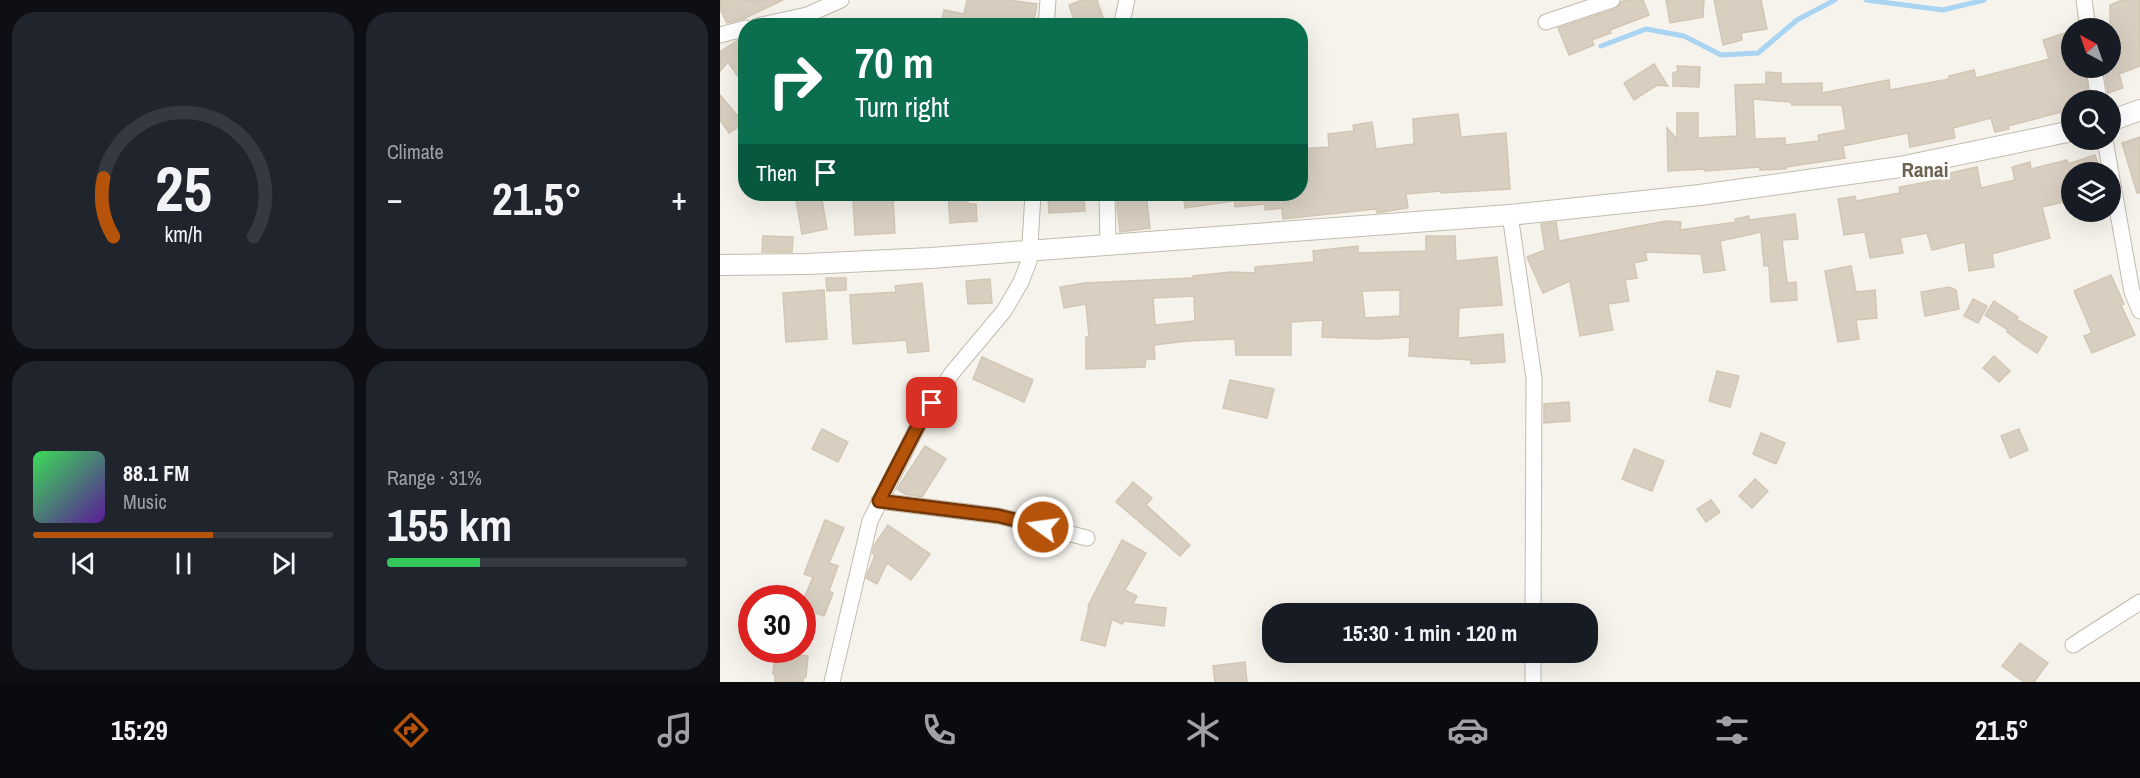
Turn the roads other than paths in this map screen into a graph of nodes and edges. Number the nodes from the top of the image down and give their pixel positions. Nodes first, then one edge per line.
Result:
1 (841, 0) edge
2 (1048, 0) edge
3 (1126, 0) edge
4 (1612, 0) edge
5 (793, 18) edge
6 (1047, 18) edge
7 (1123, 18) edge
8 (1546, 22) dead end
9 (738, 30) edge
10 (720, 35) edge
11 (2140, 110) edge
12 (2121, 117) edge
13 (2061, 132) edge
14 (2107, 150) edge
15 (1033, 201) edge
16 (1107, 201) edge
17 (1510, 215) junction
18 (1108, 243) junction
19 (1029, 251) junction
20 (720, 265) edge
21 (2140, 310) edge
22 (879, 501) junction
23 (1087, 538) dead end
24 (2140, 602) edge
25 (1533, 603) edge
26 (2073, 645) dead end
27 (1533, 663) edge
28 (837, 680) edge
29 (1533, 682) edge

1 - 5 street
2 - 6 street
3 - 7 street
4 - 8 street
9 - 10 street
11 - 12 street
13 - 17 street
14 - 21 street
15 - 19 street
16 - 18 street
17 - 18 street
17 - 25 street
18 - 19 street
19 - 20 street
19 - 22 street
22 - 23 street
22 - 28 street
24 - 26 street
27 - 29 street

